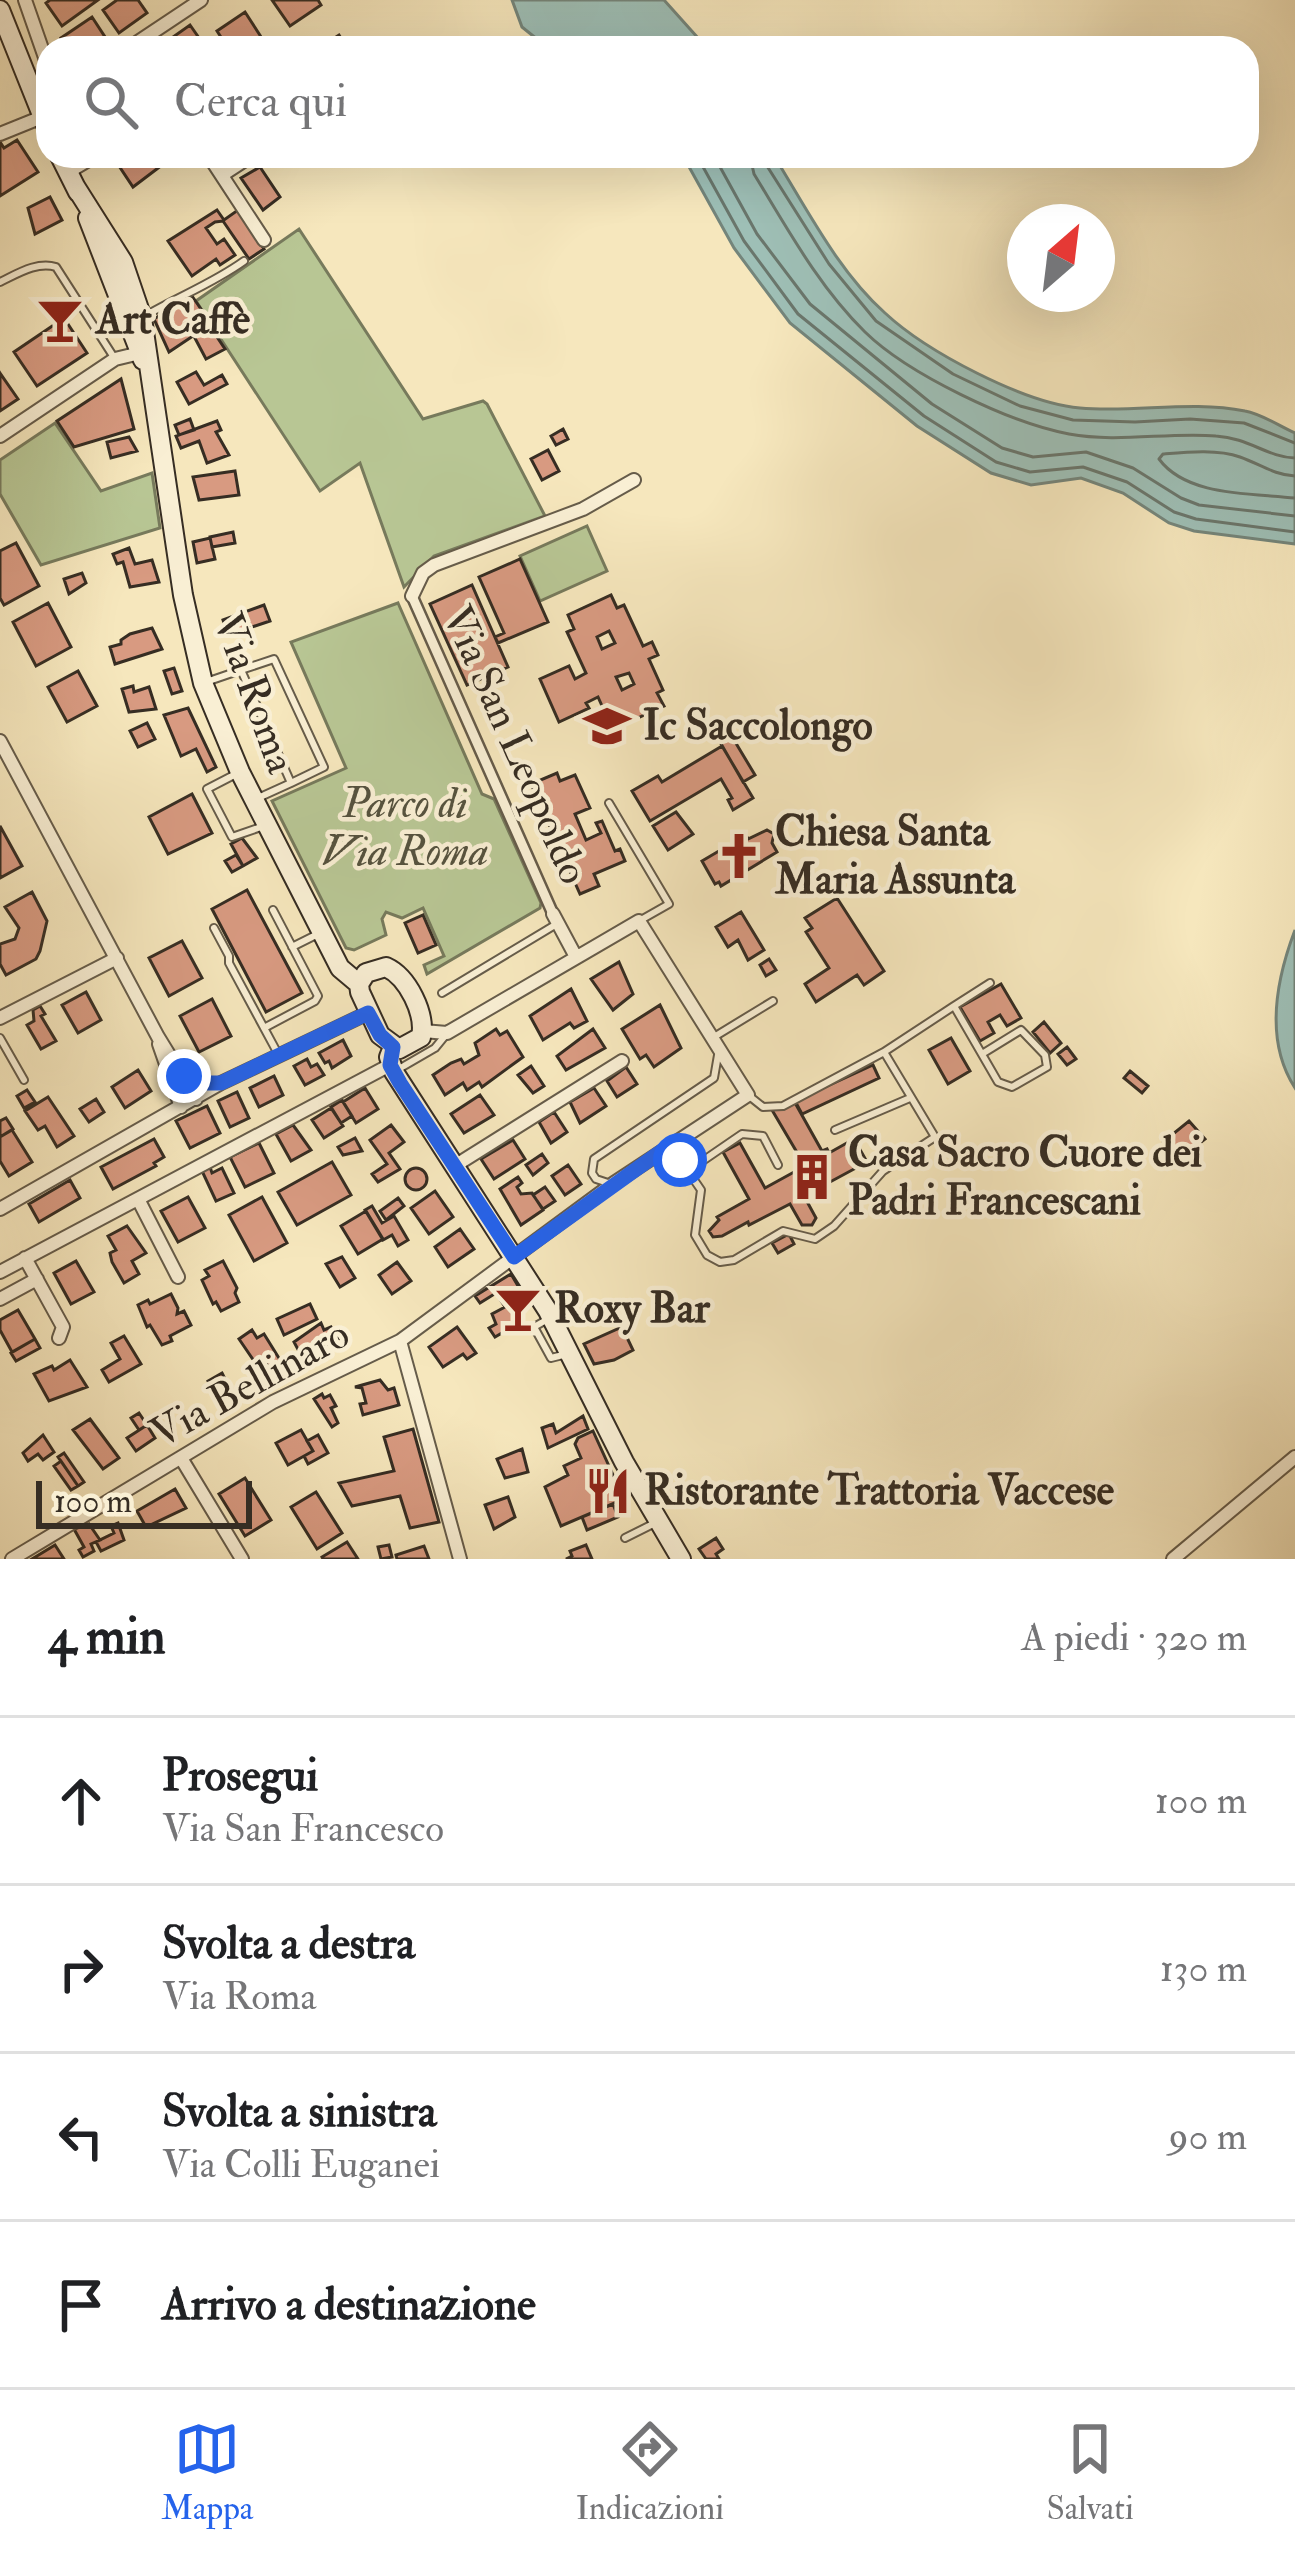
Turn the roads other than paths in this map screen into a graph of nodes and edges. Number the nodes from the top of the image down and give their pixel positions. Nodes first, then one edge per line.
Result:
1 (26, 0) edge
2 (201, 0) edge
3 (0, 10) edge
4 (38, 36) edge
5 (147, 36) edge
6 (36, 60) edge
7 (22, 61) junction
8 (36, 99) edge
9 (36, 125) edge
10 (0, 134) edge
11 (217, 168) edge
12 (233, 168) edge
13 (68, 171) edge
14 (222, 175) junction
15 (264, 240) dead end
16 (244, 262) dead end
17 (0, 282) edge
18 (142, 318) junction
19 (140, 353) junction
20 (115, 359) junction
21 (156, 399) junction
22 (0, 436) edge
23 (634, 480) dead end
24 (412, 596) joint
25 (241, 670) junction
26 (203, 682) junction
27 (0, 741) edge
28 (240, 772) junction
29 (291, 783) junction
30 (254, 800) junction
31 (609, 803) dead end
32 (267, 826) junction
33 (273, 910) dead end
34 (556, 918) junction
35 (639, 921) junction
36 (214, 928) dead end
37 (321, 932) junction
38 (292, 947) junction
39 (576, 957) junction
40 (117, 958) junction
41 (990, 983) dead end
42 (359, 984) junction
43 (442, 993) dead end
44 (772, 1001) dead end
45 (954, 1006) junction
46 (364, 1015) junction
47 (0, 1018) edge
48 (264, 1028) junction
49 (423, 1031) junction
50 (447, 1033) junction
51 (158, 1037) junction
52 (0, 1038) edge
53 (716, 1041) junction
54 (884, 1052) junction
55 (982, 1054) junction
56 (279, 1055) junction
57 (622, 1061) dead end
58 (392, 1062) junction
59 (184, 1076) junction
60 (714, 1078) junction
61 (24, 1080) dead end
62 (221, 1083) junction
63 (744, 1088) junction
64 (910, 1098) junction
65 (196, 1099) junction
66 (181, 1107) junction
67 (835, 1130) dead end
68 (670, 1145) junction
69 (778, 1165) dead end
70 (453, 1167) junction
71 (688, 1172) junction
72 (614, 1183) junction
73 (138, 1198) junction
74 (0, 1209) edge
75 (514, 1257) junction
76 (25, 1258) junction
77 (0, 1272) edge
78 (178, 1277) dead end
79 (37, 1279) junction
80 (0, 1299) edge
81 (59, 1337) dead end
82 (400, 1341) junction
83 (1295, 1457) edge
84 (181, 1458) junction
85 (658, 1521) junction
86 (625, 1538) dead end
87 (12, 1559) edge
88 (242, 1559) edge
89 (460, 1559) edge
90 (681, 1559) edge
91 (1173, 1559) edge

1 - 4 street
2 - 5 street
3 - 7 main road
6 - 7 street
7 - 8 main road
9 - 10 street
11 - 14 street
12 - 14 street
13 - 18 main road, Via Roma
13 - 19 main road, Via Roma
14 - 15 street
16 - 18 lane
17 - 20 lane
18 - 21 main road, Via Roma
19 - 20 street
19 - 21 main road, Via Roma
20 - 22 street
21 - 26 main road, Via Roma
23 - 24 street, Via San Leopoldo
24 - 34 street, Via San Leopoldo
25 - 26 lane
25 - 29 lane
25 - 29 lane
26 - 28 main road, Via Roma
27 - 40 street
28 - 30 main road, Via Roma
28 - 32 lane
29 - 30 lane
30 - 32 main road, Via Roma
31 - 35 lane
32 - 37 main road, Via Roma
33 - 38 lane
34 - 39 street, Via San Leopoldo
34 - 43 lane
35 - 39 street
35 - 53 street
36 - 48 lane
37 - 38 lane
37 - 42 main road, Via Roma
38 - 48 lane
39 - 50 street
40 - 47 street
40 - 51 street
41 - 45 lane
42 - 46 main road, Via Roma
42 - 49 main road
44 - 53 lane
45 - 54 lane
45 - 55 lane
46 - 56 street
46 - 58 main road, Via Roma
48 - 56 lane
49 - 50 street
49 - 58 main road
50 - 58 lane
51 - 59 street
51 - 66 street
52 - 61 lane
53 - 60 lane
53 - 63 street
54 - 63 lane
54 - 64 lane
55 - 55 lane
56 - 62 street
57 - 70 street
58 - 70 main road
58 - 73 street
59 - 62 street
59 - 65 street
60 - 63 lane
60 - 72 lane
62 - 65 street
63 - 68 street, Via Bellinaro
64 - 67 lane
64 - 71 lane
65 - 66 street
66 - 74 street
68 - 71 lane
68 - 72 street, Via Bellinaro
69 - 71 lane
70 - 75 main road
72 - 75 street, Via Bellinaro
73 - 76 street
73 - 78 street
75 - 82 street, Via Bellinaro
75 - 85 main road
76 - 77 street
76 - 79 street
79 - 80 street
79 - 81 street
82 - 84 street, Via Bellinaro
82 - 89 street
83 - 91 street
84 - 87 street, Via Bellinaro
84 - 88 street
85 - 86 lane
85 - 90 main road

